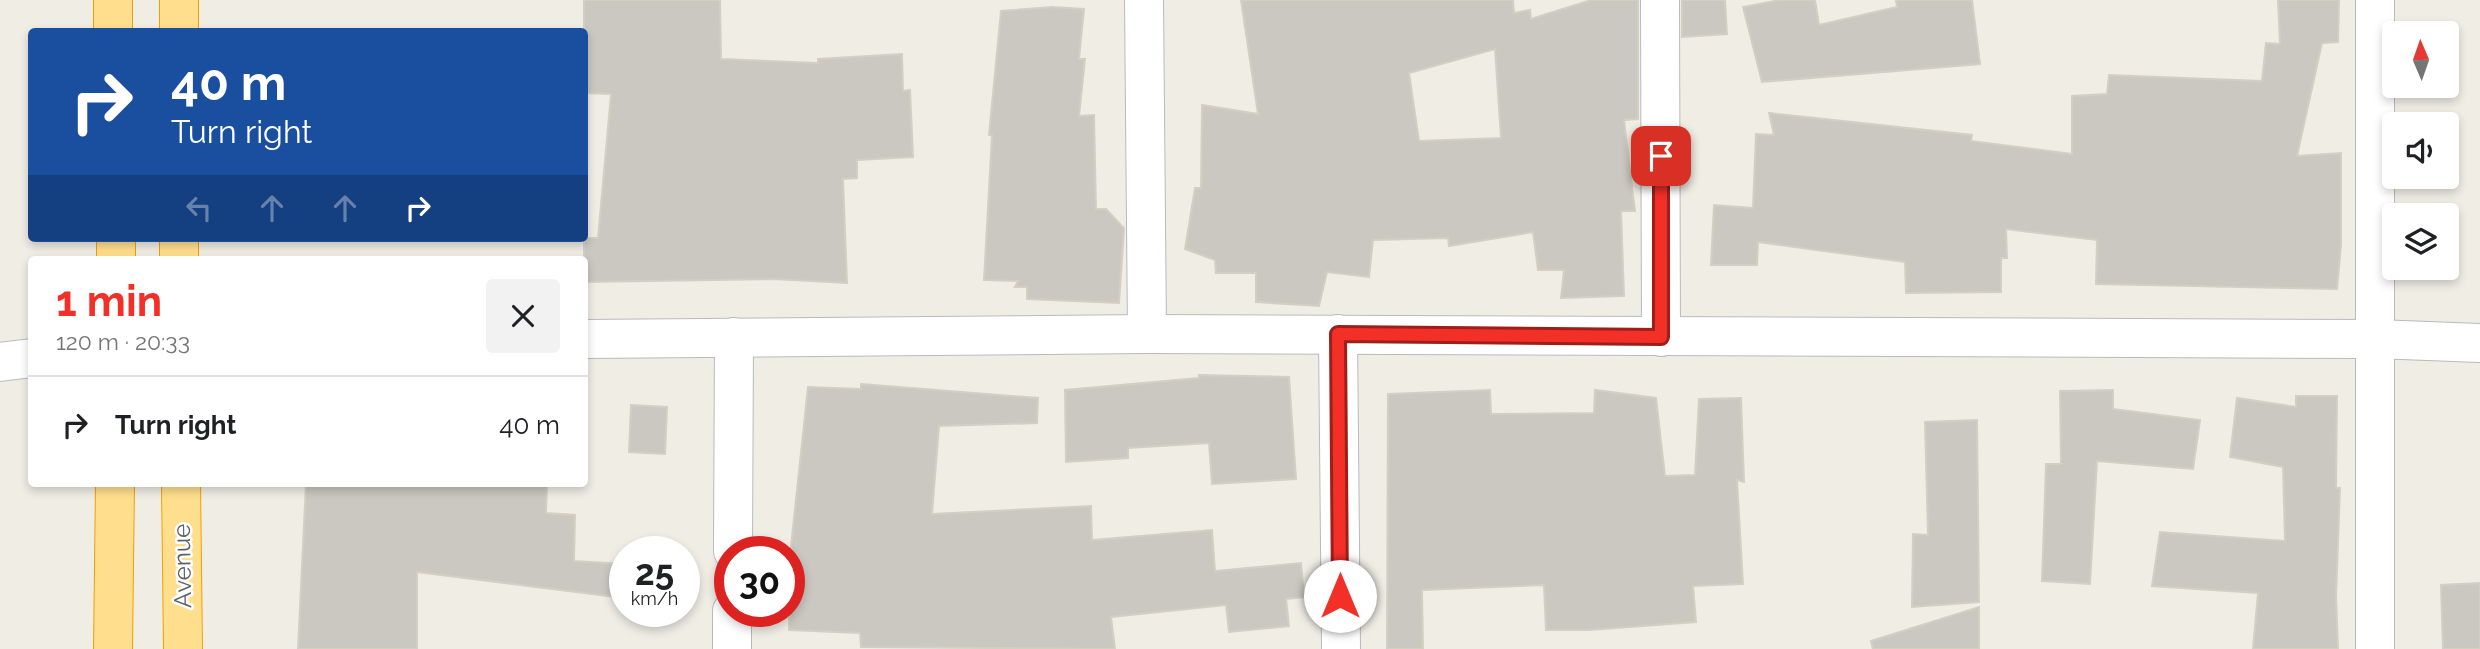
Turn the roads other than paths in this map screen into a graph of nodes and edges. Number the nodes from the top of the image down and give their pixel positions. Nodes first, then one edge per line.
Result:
1 (113, 0) edge
2 (179, 0) edge
3 (1144, 0) edge
4 (1660, 0) edge
5 (2375, 0) edge
6 (113, 28) edge
7 (179, 28) edge
8 (1147, 334) junction
9 (1338, 334) junction
10 (734, 337) junction
11 (1661, 337) junction
12 (588, 339) edge
13 (2375, 339) junction
14 (2480, 343) edge
15 (28, 358) edge
16 (0, 362) edge
17 (115, 487) edge
18 (181, 487) edge
19 (733, 536) edge
20 (732, 627) edge
21 (113, 649) edge
22 (183, 649) edge
23 (732, 649) edge
24 (1340, 649) edge
25 (2375, 649) edge

1 - 6 highway
2 - 7 highway
3 - 8 street
4 - 11 street
5 - 13 street
8 - 9 street
8 - 10 street
9 - 11 street
9 - 24 street
10 - 12 street
10 - 19 street
11 - 13 street
13 - 14 street
13 - 25 street
15 - 16 street
17 - 21 highway
18 - 22 highway, Avenue
20 - 23 street

